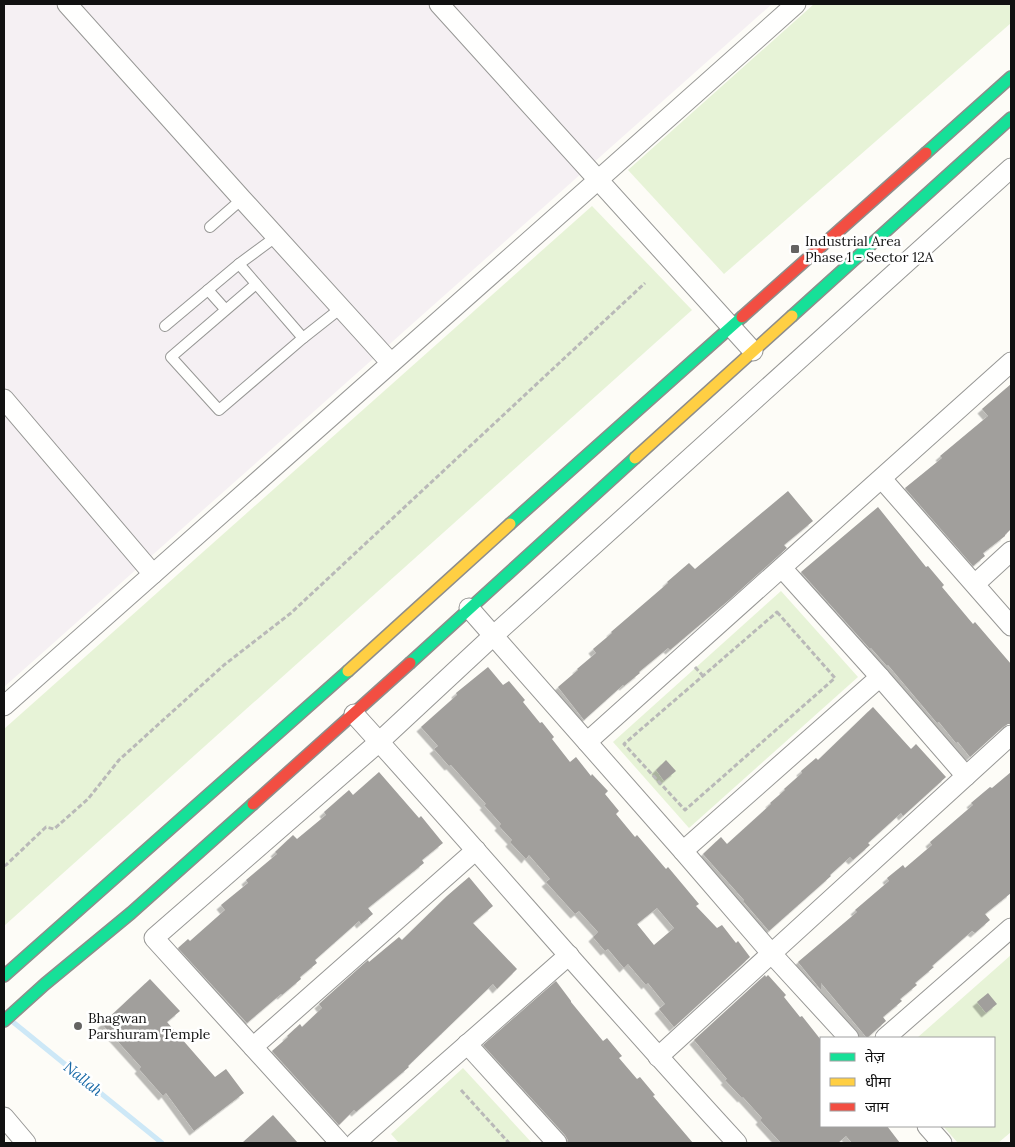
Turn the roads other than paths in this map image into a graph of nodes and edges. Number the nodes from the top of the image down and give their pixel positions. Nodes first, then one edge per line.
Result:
1 (67, 4) edge
2 (439, 4) edge
3 (796, 4) edge
4 (1011, 77) edge
5 (1011, 118) edge
6 (1011, 168) edge
7 (598, 180) junction
8 (242, 199) junction
9 (210, 227) dead end
10 (277, 236) junction
11 (239, 264) junction
12 (256, 284) junction
13 (208, 290) junction
14 (341, 308) junction
15 (226, 309) junction
16 (165, 326) dead end
17 (731, 327) junction
18 (303, 338) junction
19 (753, 351) junction
20 (1011, 362) edge
21 (391, 364) junction
22 (4, 399) edge
23 (882, 479) junction
24 (1011, 551) edge
25 (782, 568) junction
26 (153, 574) junction
27 (975, 584) junction
28 (469, 608) junction
29 (1011, 626) edge
30 (493, 636) junction
31 (880, 676) junction
32 (4, 706) edge
33 (351, 710) junction
34 (1011, 735) edge
35 (379, 742) junction
36 (587, 742) junction
37 (966, 776) junction
38 (476, 850) junction
39 (683, 850) junction
40 (1011, 928) edge
41 (771, 953) junction
42 (569, 955) junction
43 (4, 976) edge
44 (4, 1021) edge
45 (848, 1037) edge
46 (886, 1037) edge
47 (467, 1044) junction
48 (253, 1047) junction
49 (658, 1057) junction
50 (4, 1117) edge
51 (928, 1127) edge
52 (26, 1143) edge
53 (340, 1143) edge
54 (355, 1143) edge
55 (557, 1143) edge
56 (737, 1143) edge
57 (942, 1143) edge

1 - 8 street
2 - 7 street
3 - 7 street
4 - 17 street
5 - 19 street
6 - 30 street
7 - 17 street
7 - 21 street
8 - 9 lane
8 - 10 street
10 - 11 lane
10 - 14 street
11 - 12 lane
11 - 13 lane
12 - 15 lane
12 - 18 lane
13 - 15 lane
13 - 16 lane
14 - 18 lane
14 - 21 street
15 - 18 lane
17 - 19 street
17 - 43 street
19 - 28 street
20 - 23 street
21 - 26 street
22 - 26 street
23 - 25 street
23 - 27 street
24 - 27 street
25 - 31 street
25 - 36 street
26 - 32 street
27 - 29 street
28 - 30 street
28 - 33 street
30 - 35 street
30 - 36 street
31 - 37 street
31 - 39 street
33 - 35 street
33 - 44 street
34 - 37 street
35 - 38 street
35 - 48 street
36 - 39 street
37 - 41 street
38 - 42 street
38 - 48 street
39 - 41 street
40 - 46 street
41 - 45 street
41 - 49 street
42 - 47 street
42 - 49 street
47 - 54 street
47 - 55 street
48 - 53 street
49 - 56 street
50 - 52 street
51 - 57 street

